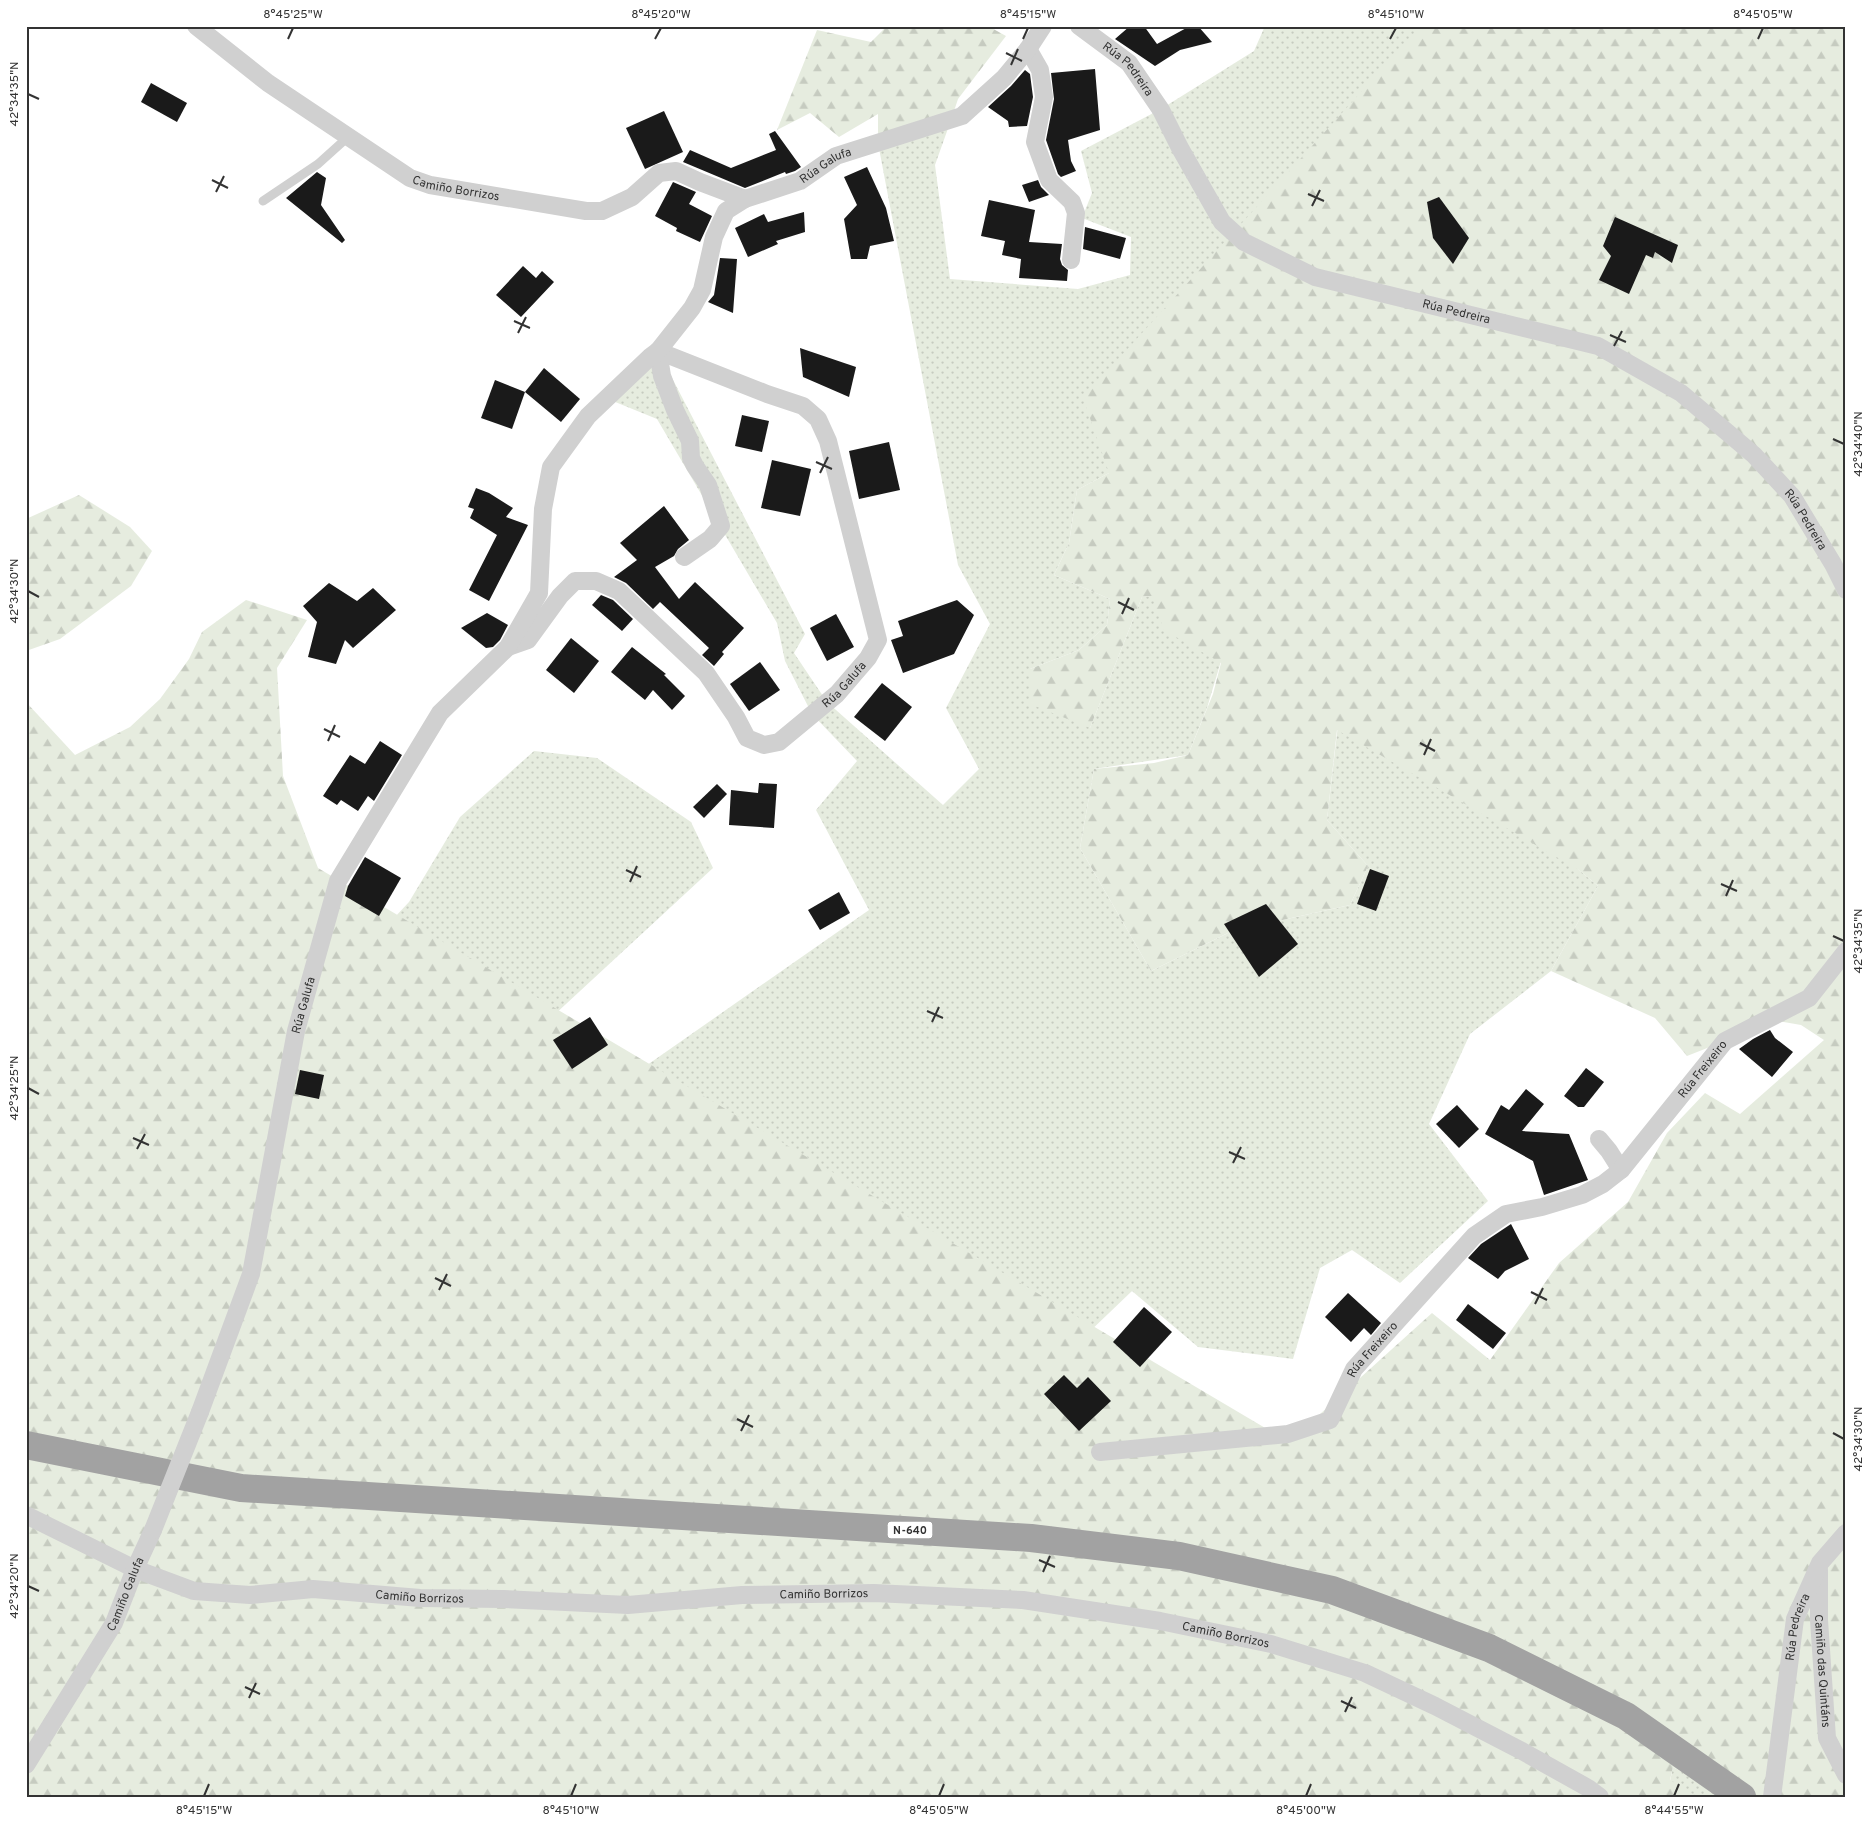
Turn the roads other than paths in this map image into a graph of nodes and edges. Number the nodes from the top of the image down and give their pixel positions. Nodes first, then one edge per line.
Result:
1 (196, 26) edge
2 (1043, 26) edge
3 (1079, 26) edge
4 (1028, 49) junction
5 (348, 136) junction
6 (745, 199) junction
7 (262, 201) dead end
8 (1072, 260) dead end
9 (658, 351) junction
10 (684, 557) dead end
11 (1846, 590) edge
12 (508, 647) junction
13 (1846, 950) edge
14 (1599, 1139) dead end
15 (1621, 1170) junction
16 (200, 1412) joint
17 (26, 1446) edge
18 (1100, 1452) dead end
19 (26, 1516) edge
20 (1846, 1533) edge
21 (1820, 1563) junction
22 (135, 1569) junction
23 (26, 1765) edge
24 (1846, 1775) edge
25 (1600, 1797) edge
26 (1742, 1797) edge
27 (1772, 1797) edge

1 - 5 street, Camiño Borrizos
2 - 4 street, Rúa Galufa
3 - 11 street, Rúa Pedreira
4 - 6 street, Rúa Galufa
4 - 8 street
5 - 6 street, Camiño Borrizos
5 - 7 lane
6 - 9 street, Rúa Galufa
9 - 10 street
9 - 12 street, Rúa Galufa
9 - 12 street, Rúa Galufa
12 - 16 street, Rúa Galufa
13 - 15 street, Rúa Freixeiro
14 - 15 street
15 - 18 street, Rúa Freixeiro
16 - 22 street, Camiño Galufa, bridge
17 - 26 highway, N-640
19 - 22 street, Camiño Borrizos
20 - 21 street, Rúa Pedreira
21 - 24 street, Camiño das Quintáns
21 - 27 street, Rúa Pedreira
22 - 23 street, Camiño Galufa
22 - 25 street, Camiño Borrizos

